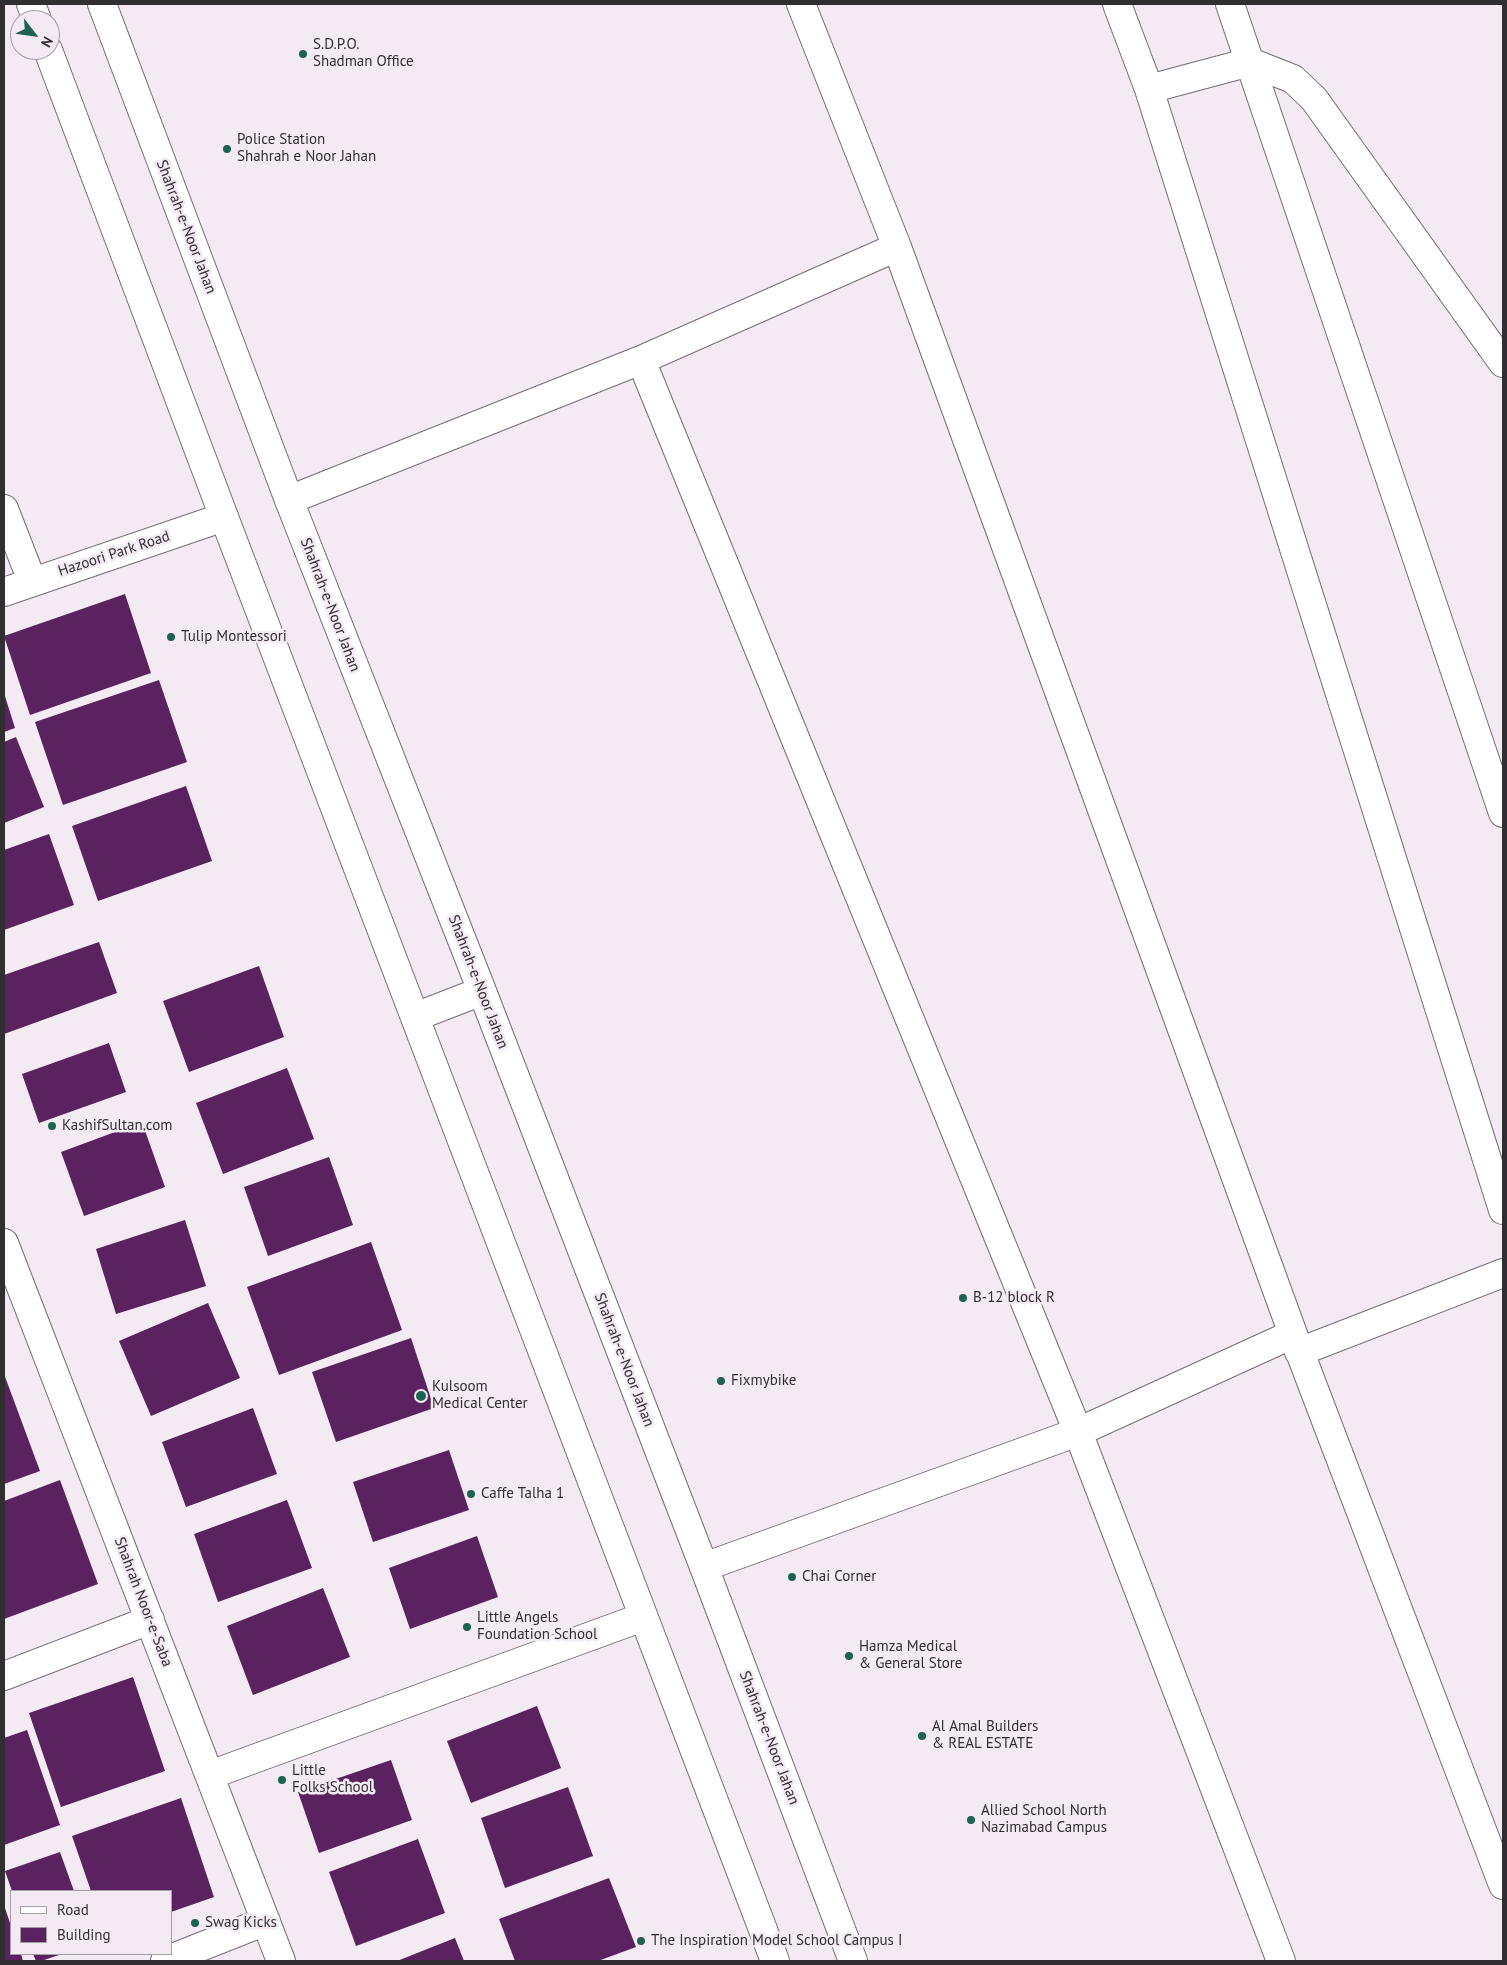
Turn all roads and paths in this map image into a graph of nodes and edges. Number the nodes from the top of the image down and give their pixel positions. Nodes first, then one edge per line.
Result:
1 (102, 4) edge
2 (801, 4) edge
3 (1117, 4) edge
4 (1230, 4) edge
5 (52, 60) edge
6 (1250, 62) junction
7 (1149, 89) junction
8 (897, 247) junction
9 (641, 360) junction
10 (1503, 363) edge
11 (289, 500) junction
12 (4, 509) edge
13 (224, 517) junction
14 (32, 581) junction
15 (4, 592) edge
16 (1503, 813) edge
17 (482, 991) junction
18 (415, 1017) junction
19 (1503, 1210) edge
20 (4, 1242) edge
21 (1503, 1274) edge
22 (14, 1298) edge
23 (1296, 1343) junction
24 (1078, 1432) junction
25 (704, 1567) junction
26 (643, 1617) junction
27 (150, 1620) junction
28 (4, 1676) edge
29 (210, 1775) junction
30 (1503, 1885) edge
31 (266, 1921) junction
32 (165, 1961) edge
33 (281, 1961) edge
34 (775, 1961) edge
35 (853, 1961) edge
36 (1280, 1961) edge

1 - 11 street, Shahrah-e-Noor Jahan
2 - 8 street
3 - 7 street
4 - 6 street
5 - 13 street
6 - 7 street
6 - 10 street
6 - 16 street
7 - 19 street
8 - 9 street
8 - 23 street
9 - 11 street
9 - 24 street
11 - 17 street, Shahrah-e-Noor Jahan
12 - 14 street
13 - 14 street, Hazoori Park Road
13 - 18 street
14 - 15 street, Hazoori Park Road
17 - 18 street
17 - 25 street, Shahrah-e-Noor Jahan
18 - 26 street
20 - 22 street, Shahrah Noor-e-Saba
21 - 23 street
22 - 27 street, Shahrah Noor-e-Saba
23 - 24 street
23 - 30 street
24 - 25 street
24 - 36 street
25 - 35 street, Shahrah-e-Noor Jahan
26 - 29 street
26 - 34 street
27 - 28 street
27 - 29 street, Shahrah Noor-e-Saba
29 - 31 street, Shahrah Noor-e-Saba
31 - 32 street
31 - 33 street, Shahrah Noor-e-Saba

